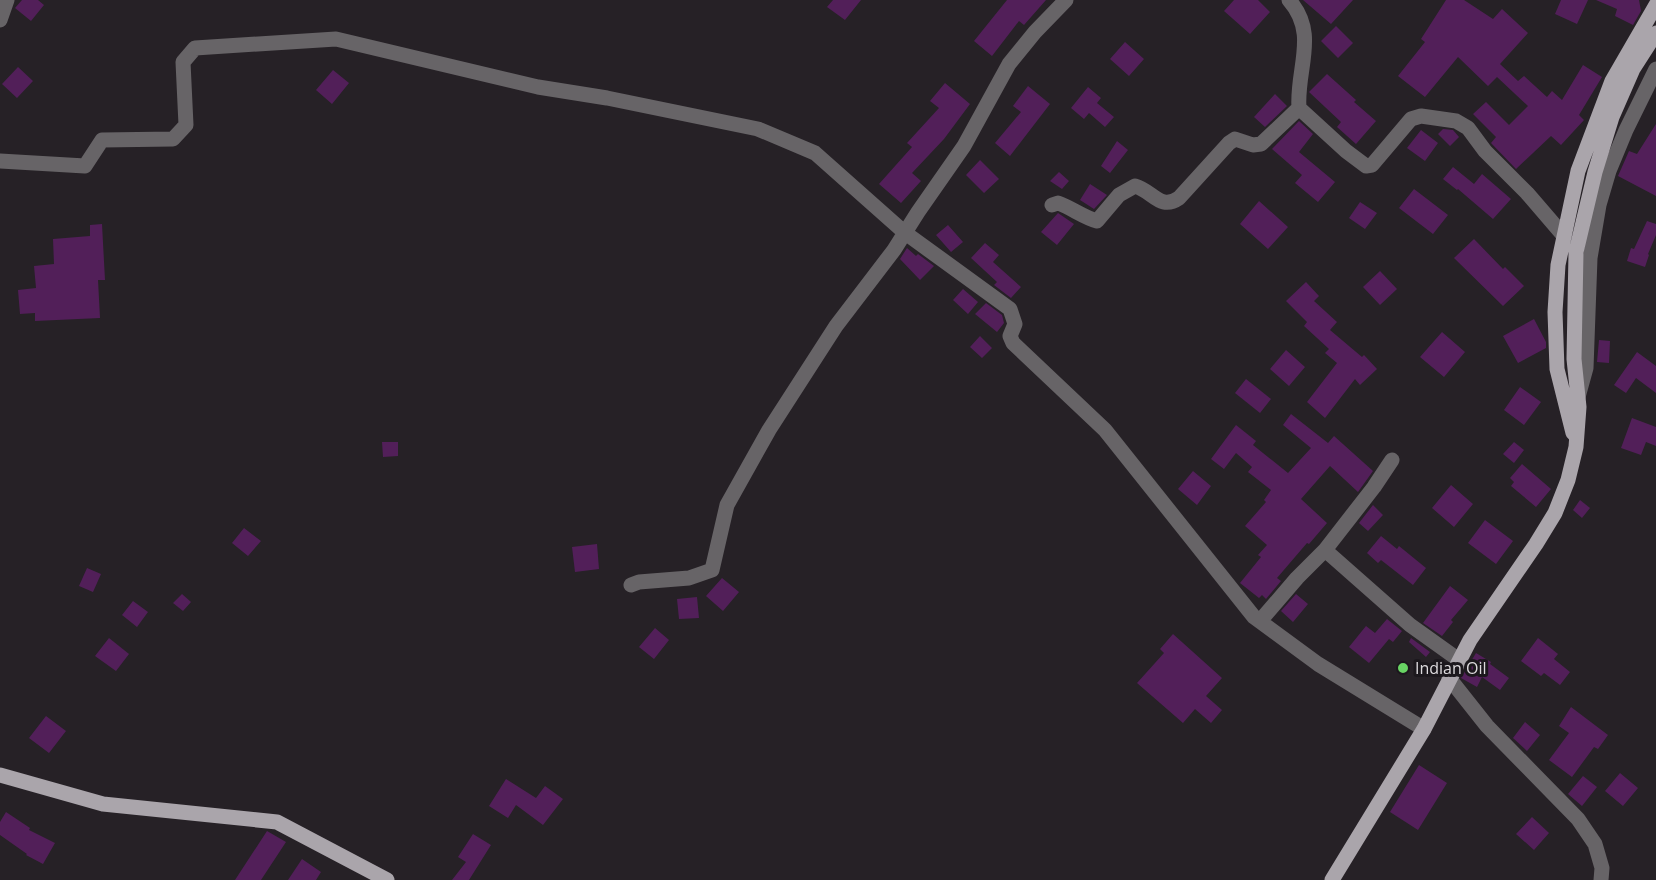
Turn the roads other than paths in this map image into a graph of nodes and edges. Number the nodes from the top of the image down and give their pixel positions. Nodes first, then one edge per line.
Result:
1 (7, 0) edge
2 (1066, 0) edge
3 (1289, 0) edge
4 (1656, 5) edge
5 (0, 20) edge
6 (1656, 33) edge
7 (1640, 35) junction
8 (1656, 44) edge
9 (1656, 69) edge
10 (1299, 108) junction
11 (0, 162) edge
12 (1052, 205) dead end
13 (904, 232) junction
14 (1564, 236) junction
15 (1578, 397) junction
16 (1576, 447) junction
17 (1392, 460) dead end
18 (1325, 550) junction
19 (631, 585) dead end
20 (1260, 621) junction
21 (1459, 660) junction
22 (1449, 678) junction
23 (1424, 729) junction
24 (0, 775) edge
25 (387, 880) edge
26 (1332, 880) edge
27 (1601, 880) edge

1 - 5 street
2 - 13 street
3 - 10 street
4 - 7 main road
6 - 15 main road
7 - 8 street
7 - 14 main road
9 - 15 street
10 - 12 street
10 - 14 street
11 - 13 street
13 - 19 street
13 - 20 street
14 - 16 main road
15 - 16 main road
16 - 21 main road
17 - 18 street
18 - 20 street
18 - 21 street
20 - 23 street
21 - 22 main road
22 - 23 main road
22 - 27 street
23 - 26 main road
24 - 25 main road

